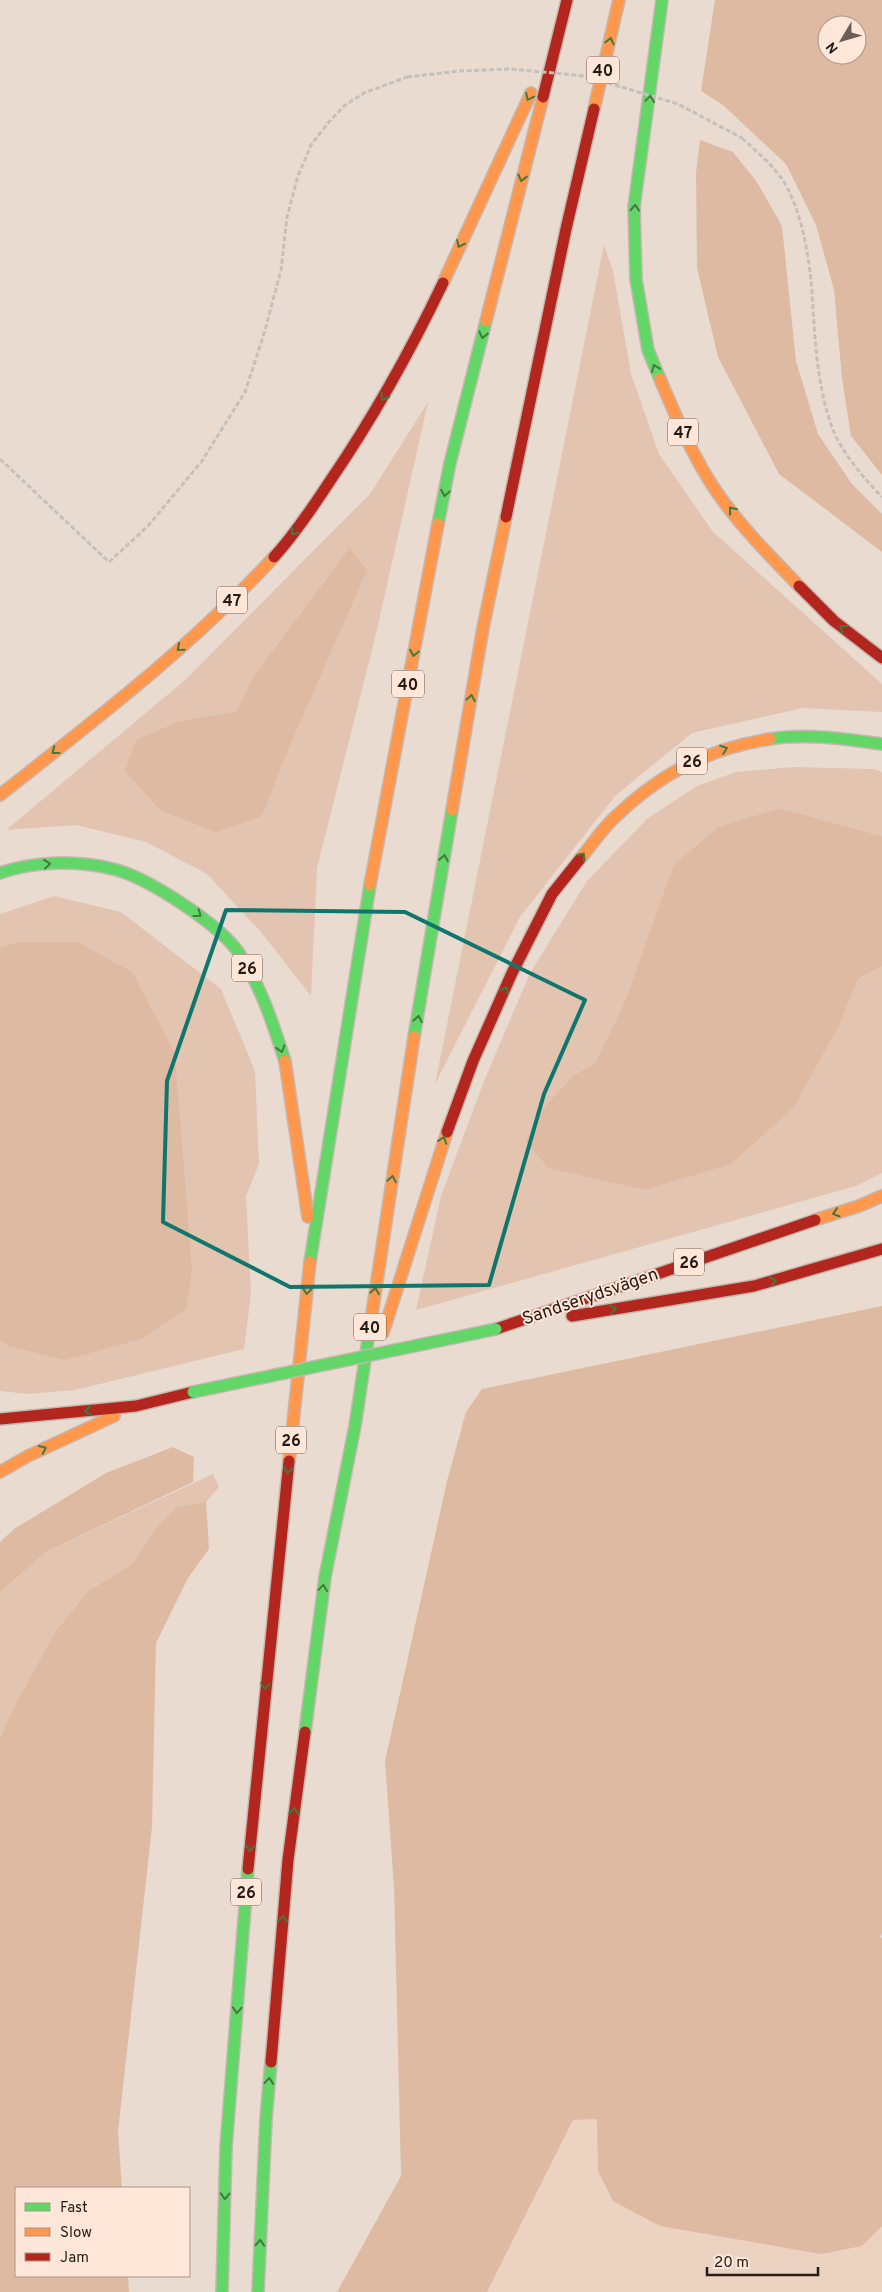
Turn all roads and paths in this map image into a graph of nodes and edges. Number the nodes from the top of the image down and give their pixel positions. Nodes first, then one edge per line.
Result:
1 (567, 0) edge
2 (619, 0) edge
3 (662, 0) edge
4 (558, 37) junction
5 (0, 460) edge
6 (882, 497) edge
7 (882, 658) edge
8 (882, 744) edge
9 (0, 795) edge
10 (0, 873) edge
11 (882, 1196) edge
12 (312, 1243) junction
13 (882, 1248) edge
14 (496, 1329) junction
15 (136, 1406) junction
16 (0, 1419) edge
17 (355, 1426) junction
18 (0, 1472) edge
19 (222, 2292) edge
20 (258, 2292) edge

1 - 4 highway, 40
17 -> 2 highway, 40
7 -> 3 highway, 47
4 -> 9 highway, 47
4 -> 12 highway, 40
5 - 6 path, bridge
17 -> 8 highway, 26
10 -> 12 highway, 26
11 -> 14 highway, Sandserydsvägen / 26
12 -> 19 highway, 26
14 -> 13 highway, Sandserydsvägen / 26
14 - 15 highway, Sandserydsvägen / 26, bridge
15 -> 16 highway, Sandserydsvägen / 26
18 -> 15 highway, Sandserydsvägen / 26
20 -> 17 highway, 26

